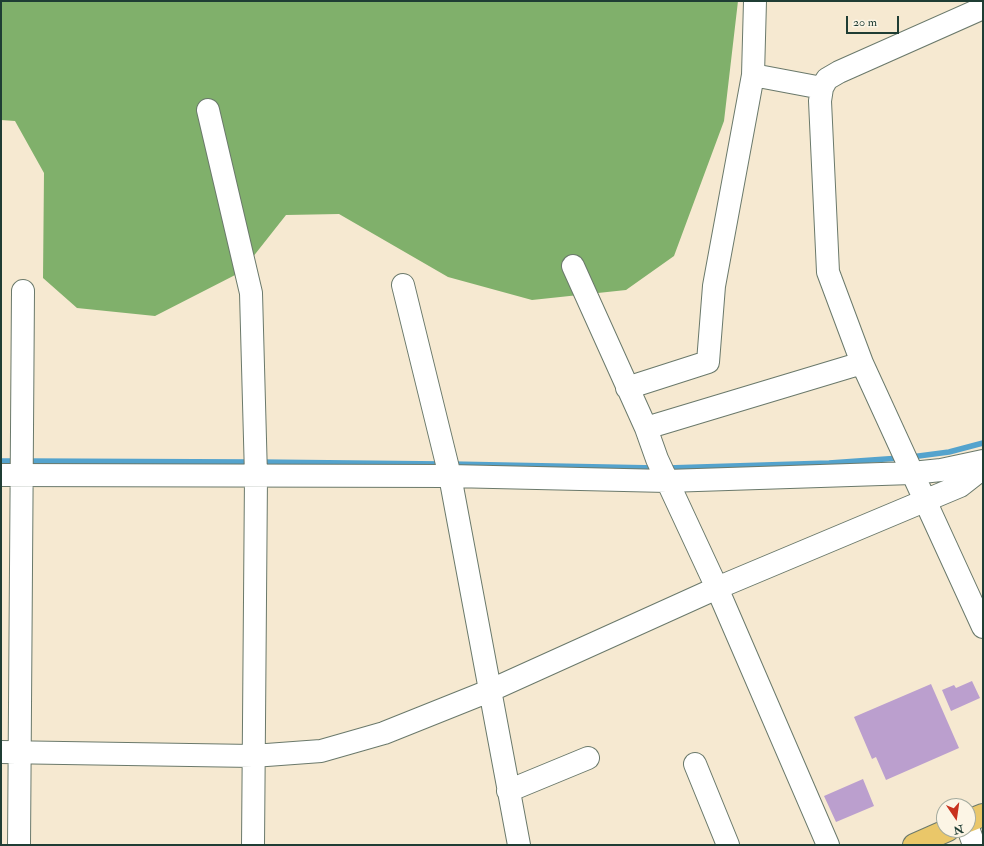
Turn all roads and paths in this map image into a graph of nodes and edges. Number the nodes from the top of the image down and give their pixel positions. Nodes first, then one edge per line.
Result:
1 (755, 1) edge
2 (983, 8) edge
3 (753, 75) junction
4 (822, 88) junction
5 (208, 110) dead end
6 (574, 266) dead end
7 (403, 285) dead end
8 (23, 291) dead end
9 (862, 363) junction
10 (627, 388) junction
11 (646, 428) junction
12 (983, 461) edge
13 (256, 466) junction
14 (983, 468) edge
15 (912, 473) junction
16 (1, 474) edge
17 (23, 474) junction
18 (450, 476) junction
19 (667, 481) junction
20 (926, 500) junction
21 (717, 588) junction
22 (983, 627) edge
23 (489, 691) junction
24 (10, 752) edge
25 (253, 756) junction
26 (588, 758) dead end
27 (695, 764) dead end
28 (508, 791) junction
29 (936, 835) edge
30 (19, 845) edge
31 (253, 845) edge
32 (519, 845) edge
33 (728, 845) edge
34 (828, 845) edge
35 (914, 845) edge

1 - 3 street
2 - 4 street
3 - 4 street
3 - 10 street
4 - 9 street
5 - 13 street
6 - 10 street
7 - 18 street
8 - 17 street
9 - 11 street
9 - 15 street
10 - 11 street
11 - 19 street
12 - 15 street
13 - 17 street
13 - 18 street
13 - 25 street
14 - 20 street
15 - 19 street
15 - 20 street
16 - 17 street
17 - 24 street
18 - 19 street
18 - 23 street
19 - 21 street
20 - 21 street
20 - 22 street
21 - 23 street
21 - 34 street
23 - 25 street
23 - 28 street
24 - 25 street
24 - 30 street
25 - 31 street
26 - 28 street
27 - 33 street
28 - 32 street
29 - 35 highway

